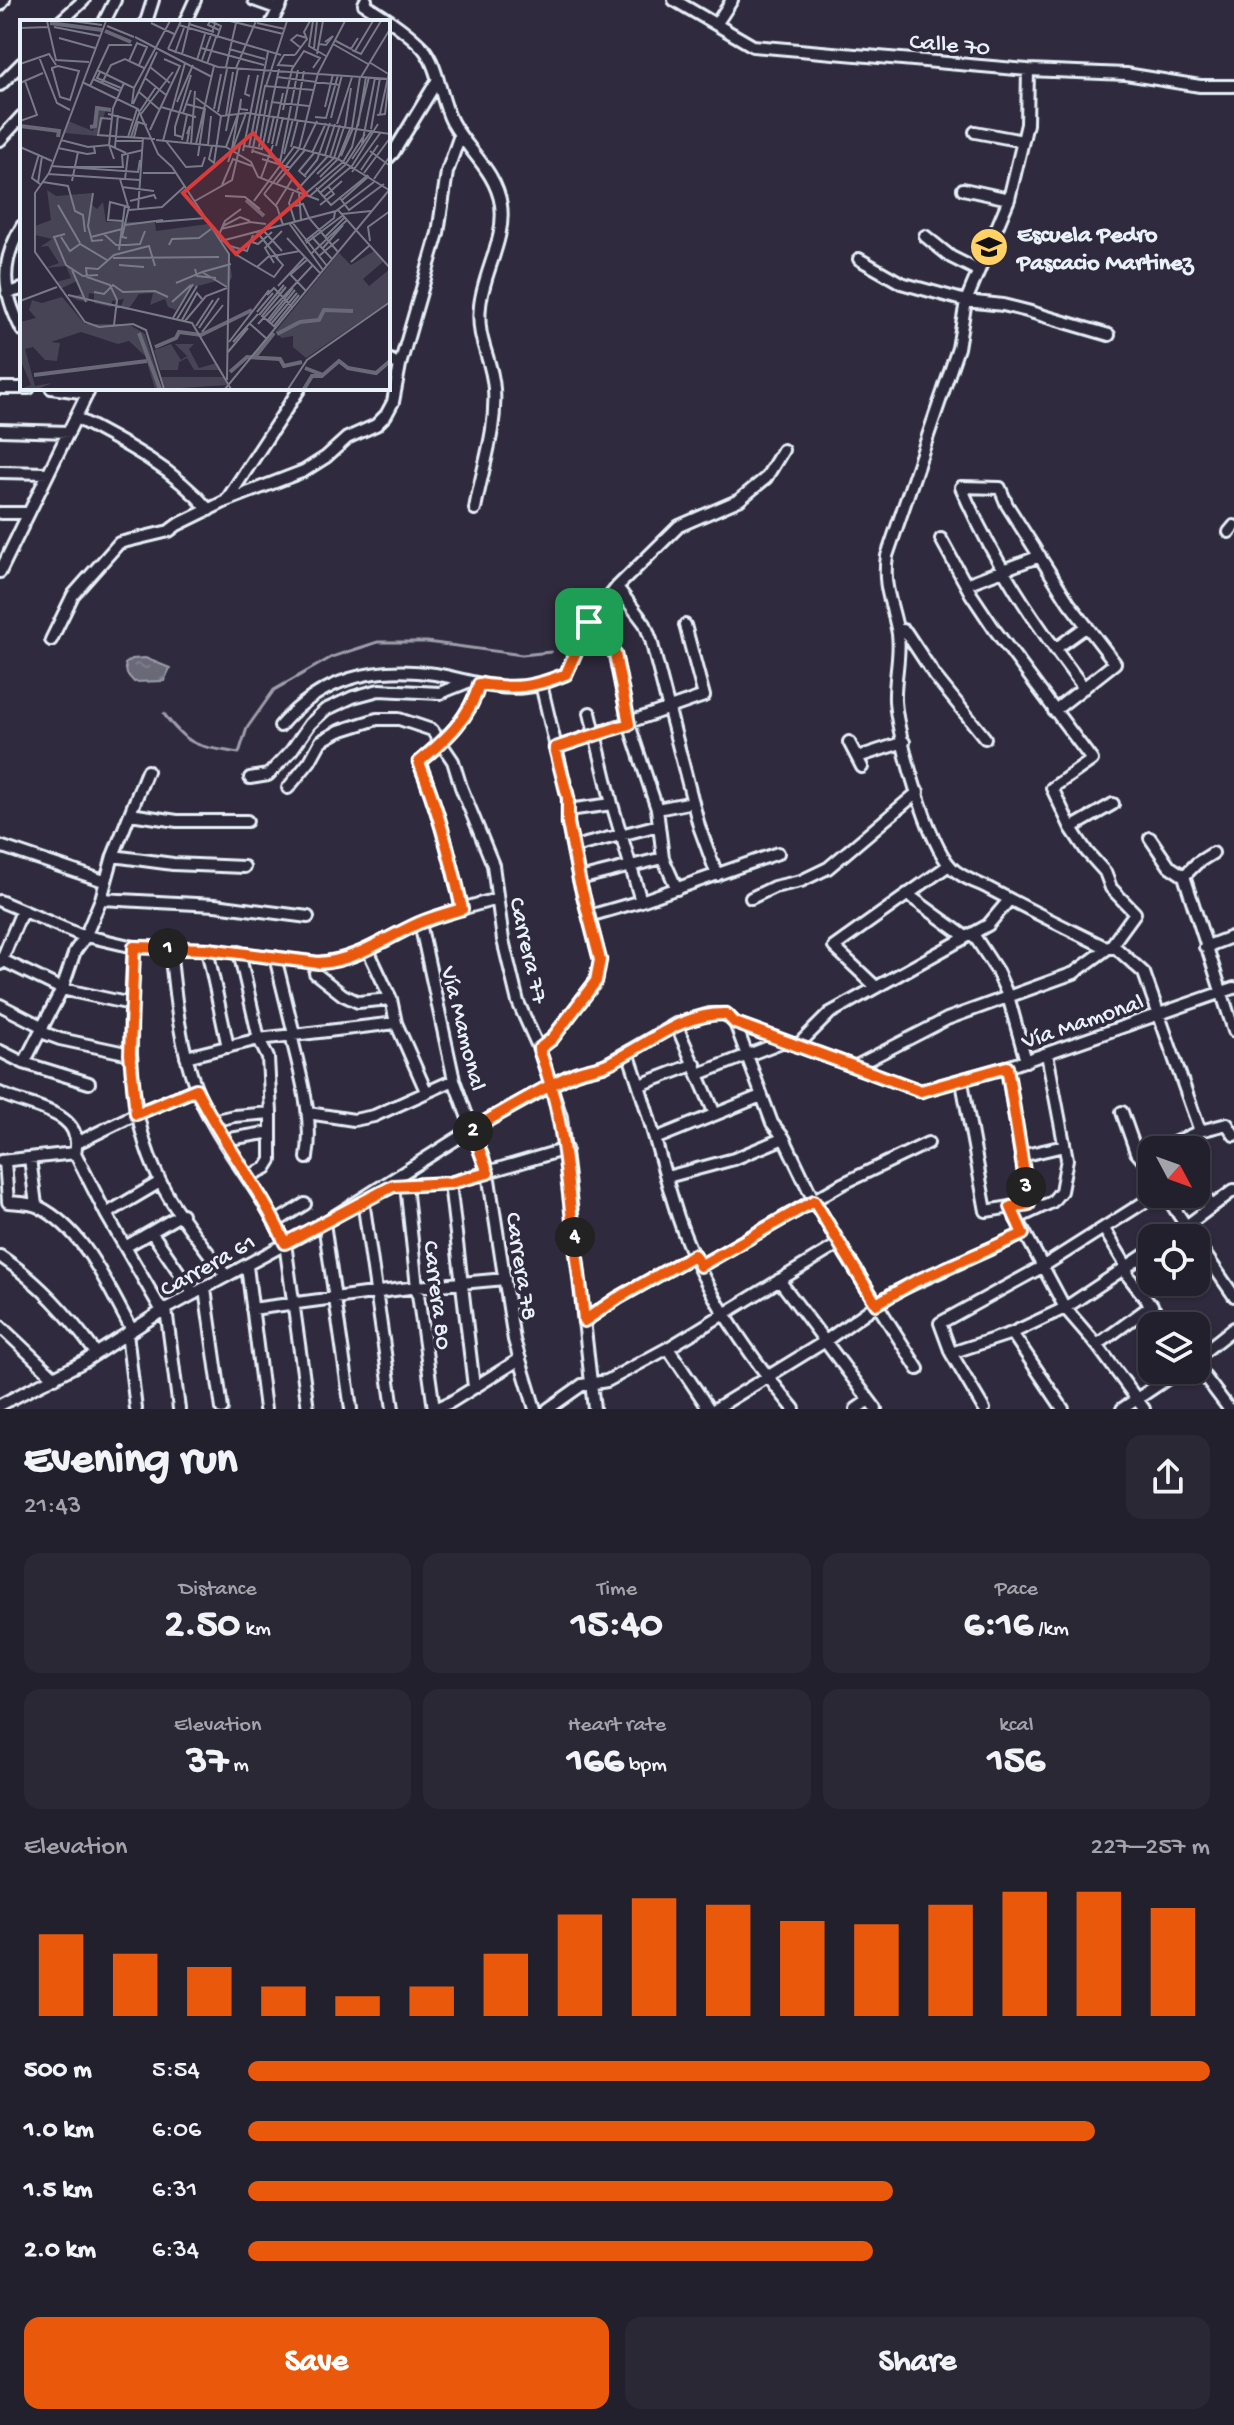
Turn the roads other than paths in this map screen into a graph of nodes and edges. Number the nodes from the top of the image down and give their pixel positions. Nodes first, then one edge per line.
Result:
1 (4, 0) edge
2 (84, 0) edge
3 (115, 0) edge
4 (153, 0) edge
5 (195, 0) edge
6 (254, 0) edge
7 (366, 0) edge
8 (674, 0) edge
9 (732, 0) edge
10 (0, 5) edge
11 (281, 5) edge
12 (62, 20) edge
13 (105, 20) edge
14 (147, 20) edge
15 (186, 20) edge
16 (388, 20) edge
17 (390, 21) edge
18 (717, 23) junction
19 (20, 65) edge
20 (1028, 70) junction
21 (437, 81) junction
22 (0, 85) edge
23 (1234, 86) edge
24 (20, 118) edge
25 (975, 132) dead end
26 (460, 135) junction
27 (0, 140) edge
28 (1023, 141) junction
29 (390, 155) edge
30 (963, 189) dead end
31 (1009, 199) junction
32 (20, 228) edge
33 (925, 236) dead end
34 (3, 249) edge
35 (859, 259) dead end
36 (977, 270) junction
37 (20, 290) edge
38 (7, 293) junction
39 (966, 301) junction
40 (20, 325) edge
41 (1109, 335) dead end
42 (390, 360) edge
43 (400, 365) junction
44 (89, 390) edge
45 (299, 390) edge
46 (76, 418) junction
47 (0, 430) edge
48 (69, 432) junction
49 (783, 450) dead end
50 (0, 472) edge
51 (48, 473) junction
52 (226, 501) junction
53 (475, 509) dead end
54 (209, 510) junction
55 (0, 513) edge
56 (29, 513) junction
57 (941, 539) dead end
58 (4, 553) edge
59 (1040, 556) junction
60 (1003, 571) junction
61 (0, 572) edge
62 (966, 584) junction
63 (617, 587) junction
64 (589, 622) junction
65 (685, 625) dead end
66 (1087, 626) junction
67 (898, 633) junction
68 (51, 640) dead end
69 (1055, 649) junction
70 (465, 683) junction
71 (479, 684) junction
72 (541, 684) junction
73 (1084, 688) junction
74 (668, 710) junction
75 (1054, 711) junction
76 (590, 713) dead end
77 (629, 724) junction
78 (280, 726) dead end
79 (594, 735) junction
80 (985, 738) dead end
81 (849, 742) dead end
82 (904, 742) junction
83 (441, 743) junction
84 (555, 748) junction
85 (147, 771) dead end
86 (250, 778) dead end
87 (288, 788) dead end
88 (918, 792) junction
89 (693, 802) junction
90 (612, 804) junction
91 (1113, 804) dead end
92 (657, 809) junction
93 (568, 810) junction
94 (130, 814) junction
95 (247, 821) dead end
96 (659, 825) junction
97 (1071, 828) junction
98 (622, 835) junction
99 (1150, 838) dead end
100 (0, 846) edge
101 (574, 847) junction
102 (778, 853) dead end
103 (1213, 853) dead end
104 (113, 856) junction
105 (663, 858) junction
106 (949, 865) junction
107 (244, 867) dead end
108 (631, 867) junction
109 (717, 875) junction
110 (1184, 876) junction
111 (579, 879) junction
112 (104, 881) junction
113 (677, 889) junction
114 (907, 894) junction
115 (751, 898) dead end
116 (101, 899) junction
117 (497, 899) junction
118 (1009, 900) junction
119 (0, 901) edge
120 (641, 901) junction
121 (462, 909) junction
122 (22, 911) junction
123 (589, 916) junction
124 (308, 917) dead end
125 (420, 923) junction
126 (970, 935) junction
127 (1234, 936) edge
128 (85, 937) junction
129 (1111, 946) junction
130 (134, 947) junction
131 (1205, 947) junction
132 (170, 948) junction
133 (207, 949) junction
134 (368, 950) junction
135 (239, 952) junction
136 (275, 957) junction
137 (1, 961) edge
138 (315, 973) dead end
139 (876, 987) junction
140 (1234, 988) edge
141 (62, 989) junction
142 (1221, 992) junction
143 (1008, 996) junction
144 (391, 999) junction
145 (131, 1004) junction
146 (0, 1005) edge
147 (1159, 1015) junction
148 (396, 1023) junction
149 (735, 1023) junction
150 (676, 1024) junction
151 (42, 1030) junction
152 (1234, 1031) edge
153 (293, 1034) junction
154 (259, 1039) junction
155 (784, 1041) junction
156 (797, 1046) junction
157 (228, 1047) junction
158 (539, 1049) junction
159 (0, 1051) edge
160 (628, 1053) junction
161 (130, 1054) junction
162 (1047, 1054) junction
163 (748, 1056) junction
164 (186, 1057) junction
165 (1026, 1061) junction
166 (24, 1063) junction
167 (856, 1066) junction
168 (1007, 1067) junction
169 (697, 1069) junction
170 (454, 1080) junction
171 (962, 1082) junction
172 (89, 1083) dead end
173 (552, 1085) junction
174 (640, 1085) junction
175 (196, 1089) junction
176 (426, 1091) junction
177 (0, 1093) edge
178 (761, 1096) junction
179 (1122, 1112) dead end
180 (271, 1113) junction
181 (308, 1113) junction
182 (136, 1114) junction
183 (715, 1114) junction
184 (212, 1121) junction
185 (472, 1129) junction
186 (1200, 1131) junction
187 (271, 1132) junction
188 (1234, 1135) edge
189 (1193, 1136) edge
190 (657, 1138) junction
191 (784, 1138) junction
192 (224, 1140) junction
193 (928, 1143) dead end
194 (1064, 1146) junction
195 (76, 1148) junction
196 (566, 1149) junction
197 (1138, 1154) edge
198 (1021, 1156) junction
199 (30, 1158) junction
200 (307, 1158) dead end
201 (3, 1161) edge
202 (488, 1173) junction
203 (247, 1177) junction
204 (667, 1177) junction
205 (160, 1182) junction
206 (450, 1183) junction
207 (406, 1185) junction
208 (1234, 1190) edge
209 (363, 1200) junction
210 (814, 1201) junction
211 (305, 1204) dead end
212 (1029, 1204) junction
213 (36, 1205) junction
214 (1044, 1206) junction
215 (1011, 1207) junction
216 (1138, 1207) edge
217 (1211, 1207) joint
218 (106, 1214) junction
219 (182, 1214) junction
220 (1016, 1219) junction
221 (276, 1222) junction
222 (324, 1223) junction
223 (1190, 1224) edge
224 (1104, 1229) junction
225 (152, 1233) junction
226 (1023, 1234) junction
227 (285, 1243) junction
228 (839, 1244) junction
229 (125, 1247) junction
230 (694, 1255) junction
231 (0, 1256) edge
232 (1138, 1260) edge
233 (1210, 1262) edge
234 (247, 1266) junction
235 (700, 1266) junction
236 (1042, 1267) junction
237 (1127, 1267) junction
238 (226, 1276) junction
239 (505, 1279) junction
240 (779, 1280) junction
241 (461, 1283) junction
242 (417, 1287) junction
243 (200, 1292) junction
244 (377, 1292) junction
245 (1234, 1296) edge
246 (335, 1297) junction
247 (294, 1303) junction
248 (876, 1304) junction
249 (1152, 1305) junction
250 (1065, 1308) junction
251 (252, 1309) junction
252 (164, 1310) junction
253 (1157, 1312) edge
254 (724, 1313) junction
255 (584, 1321) junction
256 (0, 1326) edge
257 (1234, 1328) edge
258 (129, 1331) junction
259 (1012, 1333) junction
260 (824, 1342) junction
261 (1097, 1345) junction
262 (1210, 1347) edge
263 (668, 1348) junction
264 (96, 1353) junction
265 (951, 1353) junction
266 (520, 1359) junction
267 (918, 1369) dead end
268 (55, 1378) junction
269 (768, 1378) junction
270 (590, 1382) junction
271 (1164, 1384) edge
272 (1210, 1384) edge
273 (474, 1387) junction
274 (593, 1405) edge
275 (872, 1405) edge
276 (1141, 1405) edge
277 (5, 1406) edge
278 (136, 1409) edge
279 (179, 1409) edge
280 (222, 1409) edge
281 (265, 1409) edge
282 (308, 1409) edge
283 (351, 1409) edge
284 (393, 1409) edge
285 (435, 1409) edge
286 (535, 1409) edge
287 (548, 1409) edge
288 (603, 1409) edge
289 (712, 1409) edge
290 (794, 1409) edge
291 (856, 1409) edge
292 (984, 1409) edge
293 (1063, 1409) edge
294 (1122, 1409) edge
295 (1229, 1409) edge

1 - 10 street
2 - 12 street
3 - 13 street
4 - 14 street
5 - 15 street
6 - 11 street
7 - 16 street
8 - 18 street, Calle 70
9 - 18 street
17 - 21 street
18 - 20 street, Calle 70
19 - 22 street
20 - 23 street, Calle 70
20 - 28 street
21 - 26 street
21 - 29 street
24 - 27 street
25 - 28 street
26 - 43 street
26 - 53 street
28 - 31 street
30 - 31 street
31 - 36 street
32 - 34 street
33 - 36 street
34 - 38 street
35 - 39 street
36 - 39 street
37 - 38 street
38 - 40 street
39 - 41 street
39 - 67 street
42 - 43 street
43 - 52 street
44 - 46 street
45 - 52 street
46 - 48 street
46 - 54 street
47 - 48 street
48 - 51 street
49 - 63 street
50 - 51 street
51 - 56 street
52 - 54 street
54 - 68 street
55 - 56 street
56 - 58 street
57 - 62 street
58 - 61 street
59 - 60 street
59 - 60 street
59 - 66 street
60 - 62 street
60 - 69 street
62 - 75 street
63 - 64 street
63 - 74 street
64 - 72 street
64 - 77 street
65 - 74 street
66 - 69 street
66 - 73 street
67 - 80 street
67 - 82 street
69 - 73 street
70 - 71 street
70 - 78 street
70 - 86 street
71 - 72 street
71 - 83 street
72 - 84 street
73 - 75 street
74 - 77 street
74 - 89 street
75 - 97 street
76 - 79 street
77 - 79 street
77 - 92 street
79 - 84 street
79 - 90 street
81 - 82 street
82 - 88 street
83 - 87 street
83 - 117 street, Carrera 77
83 - 121 street
84 - 93 street
85 - 94 street
88 - 106 street
88 - 115 street
89 - 92 street
89 - 109 street
90 - 93 street
90 - 98 street
91 - 97 street
92 - 96 street
93 - 101 street
94 - 95 street
94 - 104 street
96 - 98 street
96 - 105 street
97 - 129 street
98 - 101 street
98 - 108 street
99 - 110 street
100 - 112 street
101 - 111 street
102 - 109 street
103 - 110 street
104 - 107 street
104 - 112 street
105 - 108 street
105 - 113 street
106 - 114 street
106 - 118 street
108 - 111 street
108 - 120 street
109 - 113 street
110 - 131 street
111 - 123 street
112 - 116 street
113 - 120 street
114 - 126 street
114 - 139 street
116 - 124 street
116 - 128 street
117 - 121 street
117 - 158 street, Carrera 77
118 - 126 street
118 - 129 street
119 - 122 street
120 - 123 street
121 - 125 street
122 - 128 street
122 - 137 street
123 - 158 street
125 - 134 street
125 - 170 street, Vía Mamonal
126 - 139 street
126 - 143 street
127 - 131 street
128 - 130 street
128 - 141 street
129 - 143 street
129 - 147 street
130 - 132 street
130 - 145 street
131 - 142 street
132 - 133 street
132 - 164 street
133 - 135 street
133 - 157 street
134 - 136 street
134 - 144 street
135 - 136 street
135 - 154 street
136 - 153 street
137 - 141 street
138 - 144 street
139 - 156 street
140 - 142 street, Vía Mamonal
141 - 145 street
141 - 151 street
142 - 147 street, Vía Mamonal
142 - 152 street
143 - 165 street
143 - 167 street
144 - 148 street
145 - 161 street
146 - 151 street
147 - 162 street, Vía Mamonal
147 - 186 street
148 - 153 street
148 - 176 street
149 - 150 street, Vía Mamonal
149 - 155 street, Vía Mamonal
149 - 163 street
150 - 160 street, Vía Mamonal
150 - 169 street
151 - 161 street
151 - 166 street
153 - 154 street
153 - 181 street
154 - 157 street
154 - 180 street
155 - 156 street, Vía Mamonal
155 - 163 street
156 - 167 street, Vía Mamonal
157 - 164 street
158 - 173 street, Carrera 77
159 - 166 street
160 - 173 street, Vía Mamonal
160 - 174 street
161 - 182 street
162 - 165 street, Vía Mamonal
162 - 194 street
163 - 169 street
163 - 178 street
164 - 175 street
165 - 168 street, Vía Mamonal
166 - 172 street
167 - 171 street, Vía Mamonal
168 - 171 street, Vía Mamonal
168 - 198 street
169 - 174 street
169 - 183 street
170 - 176 street
170 - 185 street, Vía Mamonal
171 - 215 street
173 - 185 street, Vía Mamonal
173 - 196 street, Carrera 77
174 - 190 street
175 - 182 street
175 - 184 street
176 - 181 street
177 - 195 street
178 - 183 street
178 - 191 street
179 - 197 street
180 - 184 street
180 - 187 street
181 - 200 street
182 - 195 street
182 - 205 street
183 - 190 street
184 - 192 street
185 - 202 street, Carrera 78
185 - 209 street, Carrera 61
186 - 188 street
186 - 189 street
187 - 192 street
187 - 203 street
190 - 204 street
191 - 204 street
191 - 210 street
192 - 203 street
193 - 210 street
194 - 198 street
194 - 214 street
195 - 199 street
195 - 218 street
196 - 202 street
196 - 255 street, Carrera 77
198 - 212 street
199 - 201 street
199 - 213 street
201 - 213 street
202 - 206 street
202 - 239 street, Carrera 78
203 - 221 street
204 - 230 street
205 - 218 street
205 - 219 street
206 - 207 street
206 - 241 street
207 - 209 street
207 - 242 street, Carrera 80
208 - 217 street
209 - 222 street, Carrera 61
209 - 244 street
210 - 228 street
210 - 235 street
211 - 221 street
212 - 214 street
212 - 215 street
213 - 258 street
214 - 220 street
215 - 220 street
216 - 224 street
217 - 223 street
218 - 229 street
219 - 225 street
219 - 238 street
220 - 226 street
221 - 227 street
222 - 227 street, Carrera 61
222 - 246 street
224 - 236 street
224 - 237 street
225 - 229 street
225 - 243 street
226 - 236 street
226 - 248 street
227 - 234 street, Carrera 61
227 - 247 street
228 - 240 street
228 - 248 street
229 - 252 street
230 - 235 street
230 - 255 street
231 - 264 street
232 - 237 street
233 - 245 street
234 - 238 street, Carrera 61
234 - 251 street
235 - 254 street
236 - 250 street
236 - 265 street
237 - 249 street
237 - 250 street
238 - 243 street, Carrera 61
239 - 241 street
239 - 266 street, Carrera 78
240 - 254 street
240 - 260 street
241 - 242 street
241 - 273 street
242 - 244 street
242 - 285 street, Carrera 80
243 - 252 street, Carrera 61
243 - 280 street
244 - 246 street
244 - 284 street
246 - 247 street
246 - 283 street
247 - 251 street
247 - 282 street
248 - 260 street
248 - 267 street
249 - 253 street
249 - 261 street
250 - 259 street
250 - 261 street
251 - 281 street
252 - 258 street, Carrera 61
252 - 279 street
254 - 263 street
254 - 269 street
255 - 270 street, Carrera 77
256 - 268 street
257 - 262 street
258 - 264 street, Carrera 61
258 - 278 street
259 - 265 street
259 - 293 street
260 - 269 street
260 - 275 street
261 - 276 street
263 - 270 street
263 - 289 street
264 - 268 street, Carrera 61
265 - 292 street
266 - 273 street
266 - 286 street, Carrera 78
268 - 277 street, Carrera 61
269 - 289 street
269 - 290 street
270 - 274 street, Carrera 77
270 - 287 street
271 - 276 street
272 - 295 street
273 - 285 street
274 - 288 street
275 - 291 street
276 - 294 street

